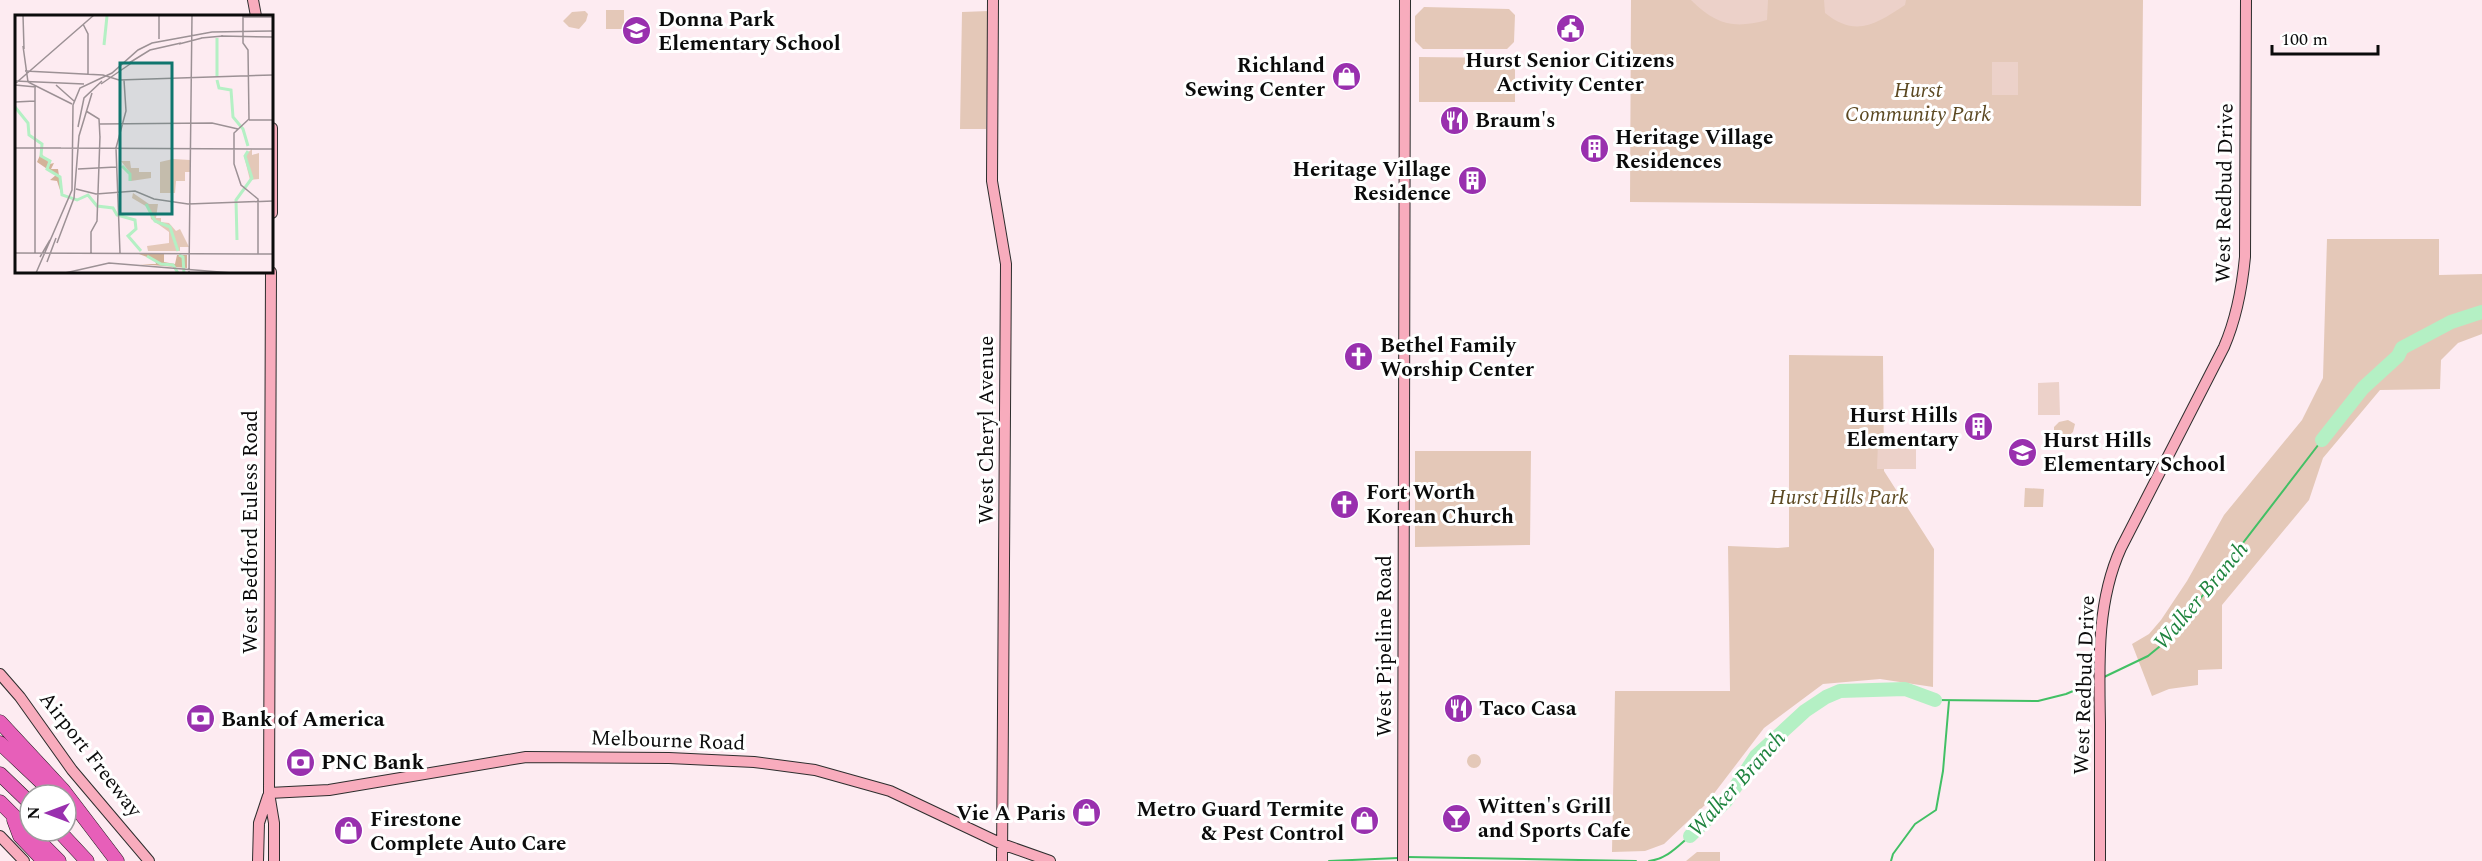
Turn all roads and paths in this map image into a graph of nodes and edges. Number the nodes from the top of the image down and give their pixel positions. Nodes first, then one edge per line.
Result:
1 (253, 0) edge
2 (993, 0) edge
3 (1405, 0) edge
4 (2246, 0) edge
5 (256, 15) edge
6 (271, 273) edge
7 (0, 674) edge
8 (0, 722) edge
9 (0, 743) edge
10 (0, 774) edge
11 (42, 783) edge
12 (18, 791) edge
13 (268, 793) junction
14 (5, 807) edge
15 (78, 821) edge
16 (0, 836) edge
17 (70, 843) edge
18 (1002, 844) junction
19 (24, 861) edge
20 (44, 861) edge
21 (59, 861) edge
22 (87, 861) edge
23 (111, 861) edge
24 (117, 861) edge
25 (149, 861) edge
26 (258, 861) edge
27 (274, 861) edge
28 (1002, 861) edge
29 (1050, 861) edge
30 (1403, 861) edge
31 (2100, 861) edge

1 - 5 main road
2 - 18 main road, West Cheryl Avenue
3 - 30 main road, West Pipeline Road
4 - 31 main road, West Redbud Drive
6 - 13 main road, West Bedford Euless Road
7 - 25 main road, Airport Freeway
8 - 24 highway, Airport Freeway
9 - 11 highway
10 - 12 highway
13 - 18 main road, Melbourne Road
13 - 26 main road, West Bedford Euless Road
13 - 27 main road, West Bedford Euless Road
14 - 20 highway
14 - 21 highway
15 - 23 highway
16 - 19 main road
17 - 22 highway
18 - 28 main road, West Cheryl Avenue
18 - 29 main road, Melbourne Road

